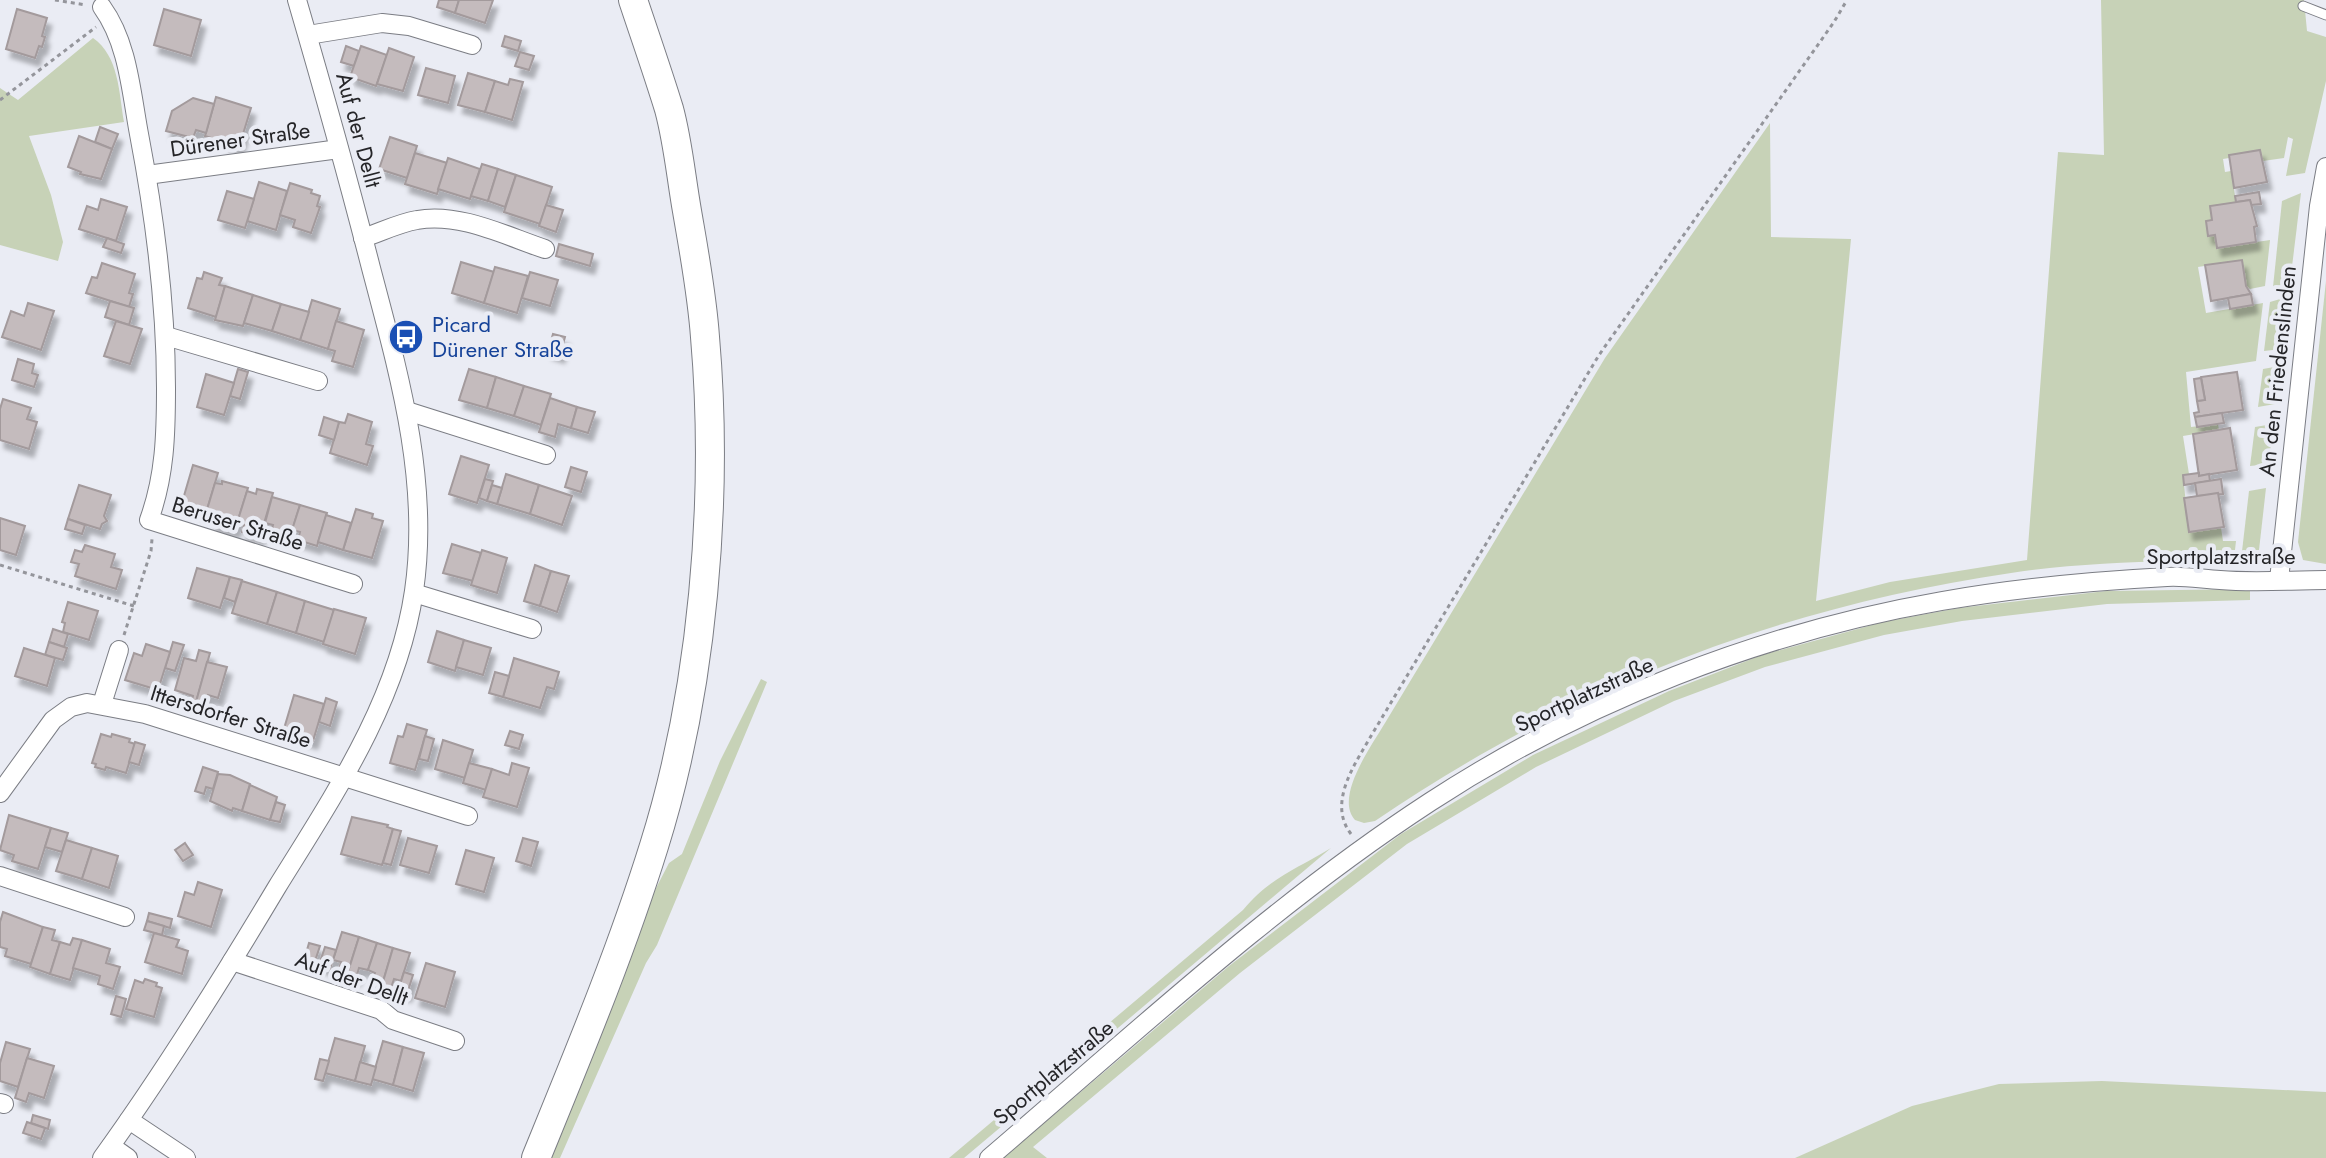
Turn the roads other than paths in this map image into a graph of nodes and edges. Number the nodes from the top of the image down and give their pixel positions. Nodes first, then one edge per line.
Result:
1 (297, 0) edge
2 (633, 0) edge
3 (2303, 6) dead end
4 (106, 12) road end
5 (2326, 15) edge
6 (308, 35) junction
7 (472, 45) dead end
8 (339, 149) junction
9 (2326, 167) edge
10 (147, 175) junction
11 (363, 238) junction
12 (545, 249) dead end
13 (166, 336) junction
14 (318, 381) dead end
15 (407, 411) junction
16 (546, 455) dead end
17 (2279, 580) junction
18 (2326, 580) edge
19 (353, 584) dead end
20 (414, 593) junction
21 (532, 629) dead end
22 (119, 650) road end
23 (102, 704) junction
24 (344, 777) junction
25 (0, 793) edge
26 (468, 816) dead end
27 (0, 876) edge
28 (125, 917) dead end
29 (232, 961) junction
30 (455, 1041) dead end
31 (129, 1120) junction
32 (107, 1152) edge
33 (537, 1152) edge
34 (128, 1158) edge
35 (186, 1158) edge
36 (989, 1158) edge

1 - 6 street, Auf der Dellt
2 - 33 main road
3 - 5 lane
4 - 10 street, Beruser Straße
6 - 7 street
6 - 8 street, Auf der Dellt
8 - 10 street, Dürener Straße
8 - 11 street, Auf der Dellt
9 - 17 street, An den Friedenslinden
10 - 13 street, Beruser Straße
11 - 12 street
11 - 15 street, Auf der Dellt
13 - 14 street
13 - 19 street, Beruser Straße
15 - 16 street
15 - 20 street, Auf der Dellt
17 - 18 street, Sportplatzstraße
17 - 36 street, Sportplatzstraße
20 - 21 street
20 - 24 street, Auf der Dellt
22 - 23 street
23 - 24 street, Ittersdorfer Straße
23 - 25 street, Ittersdorfer Straße
24 - 26 street
24 - 29 street, Auf der Dellt
27 - 28 street
29 - 30 street, Auf der Dellt
29 - 31 street, Auf der Dellt
31 - 32 street, Auf der Dellt
31 - 35 street
32 - 34 street, Auf der Dellt

